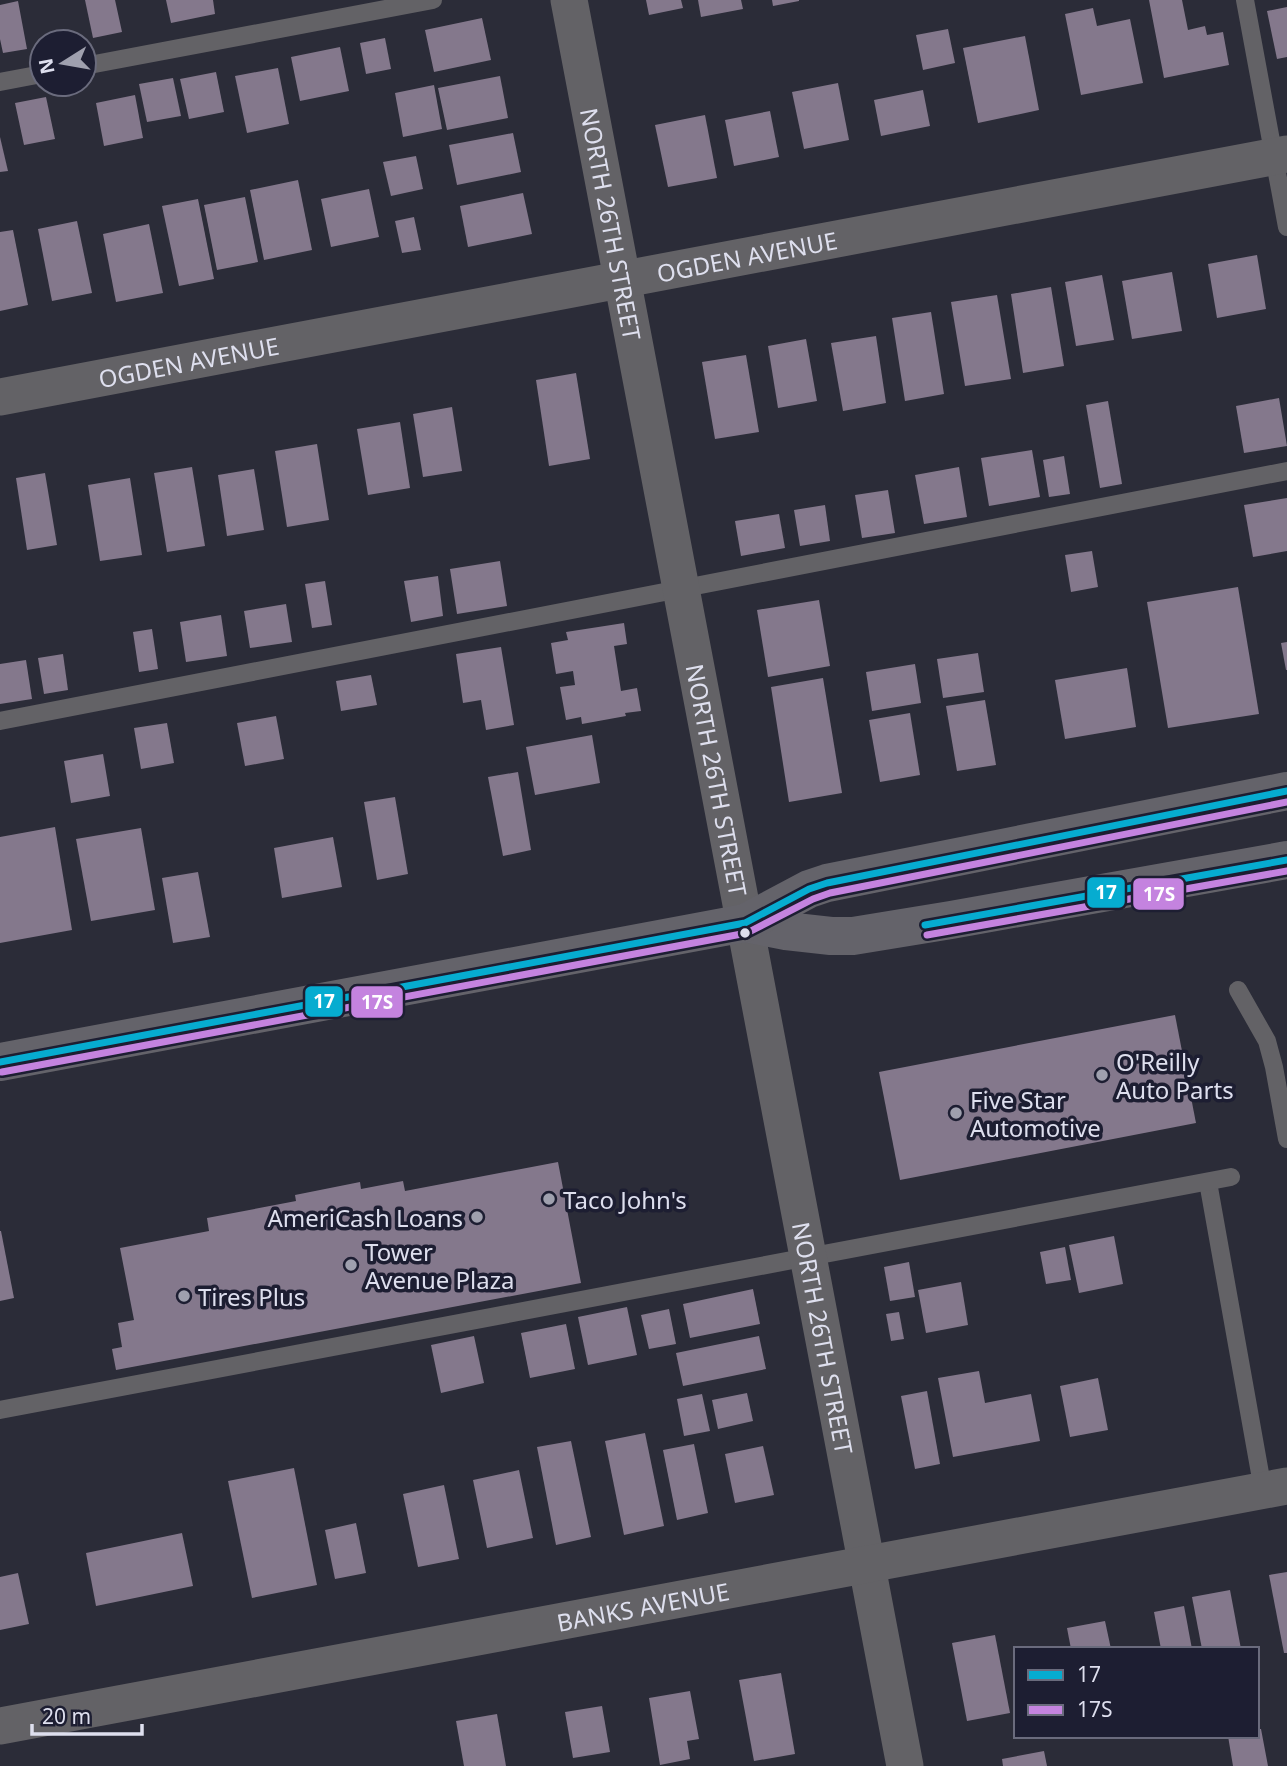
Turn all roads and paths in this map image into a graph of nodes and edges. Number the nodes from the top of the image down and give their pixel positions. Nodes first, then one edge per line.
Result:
1 (433, 0) edge
2 (569, 0) edge
3 (1245, 0) edge
4 (98, 63) edge
5 (28, 77) edge
6 (0, 82) edge
7 (1280, 155) edge
8 (1287, 227) edge
9 (622, 281) junction
10 (0, 397) edge
11 (1287, 471) edge
12 (681, 590) junction
13 (0, 721) edge
14 (1287, 791) edge
15 (1287, 860) edge
16 (745, 923) junction
17 (1238, 990) dead end
18 (0, 1062) edge
19 (1287, 1139) edge
20 (1231, 1177) dead end
21 (1208, 1182) junction
22 (808, 1257) junction
23 (0, 1410) edge
24 (1275, 1488) edge
25 (867, 1564) junction
26 (0, 1726) edge
27 (905, 1766) edge

1 - 4 lane
2 - 9 street, NORTH 26TH STREET
3 - 7 lane
5 - 6 lane
7 - 8 lane
7 - 9 street, OGDEN AVENUE
9 - 10 street, OGDEN AVENUE
9 - 12 street, NORTH 26TH STREET
11 - 12 lane
12 - 13 lane
12 - 16 street, NORTH 26TH STREET
14 - 16 main road
15 - 16 main road
16 - 18 main road
16 - 22 street, NORTH 26TH STREET
17 - 19 lane
20 - 21 lane
21 - 22 lane
21 - 24 lane
22 - 23 lane
22 - 25 street, NORTH 26TH STREET
24 - 25 street, BANKS AVENUE
25 - 26 street, BANKS AVENUE
25 - 27 street, NORTH 26TH STREET

